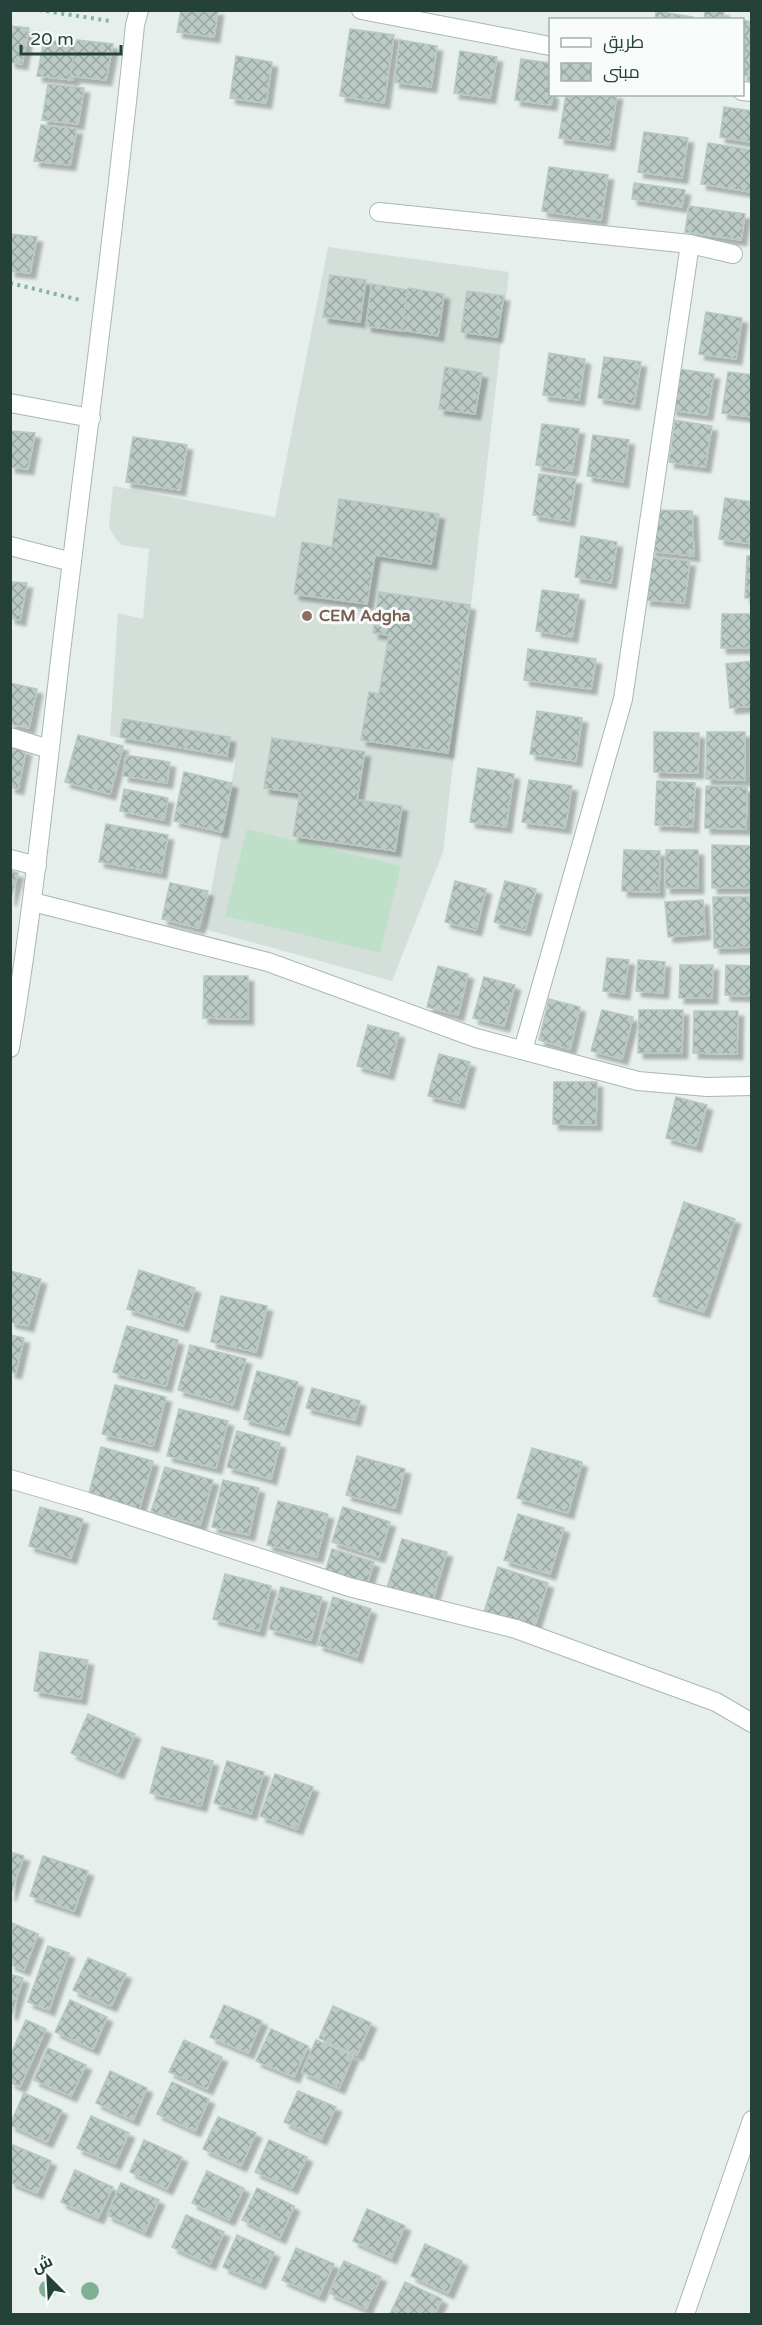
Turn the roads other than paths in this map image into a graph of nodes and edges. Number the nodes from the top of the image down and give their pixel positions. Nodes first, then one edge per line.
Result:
1 (361, 10) edge
2 (137, 18) edge
3 (549, 46) edge
4 (379, 212) dead end
5 (690, 244) junction
6 (732, 254) dead end
7 (10, 403) edge
8 (91, 418) junction
9 (10, 546) edge
10 (72, 561) junction
11 (10, 737) edge
12 (49, 748) junction
13 (10, 859) edge
14 (37, 866) junction
15 (33, 902) junction
16 (15, 987) edge
17 (10, 1048) edge
18 (523, 1050) junction
19 (752, 1086) edge
20 (10, 1479) edge
21 (752, 1723) edge
22 (752, 2120) edge
23 (685, 2314) edge

1 - 3 street
2 - 8 street
4 - 5 street
5 - 6 street
5 - 18 street
7 - 8 street
8 - 10 street
9 - 10 street
10 - 12 street
11 - 12 street
12 - 14 street
13 - 14 street
14 - 15 street
15 - 16 street
15 - 18 street
16 - 17 street
18 - 19 street
20 - 21 street
22 - 23 street

